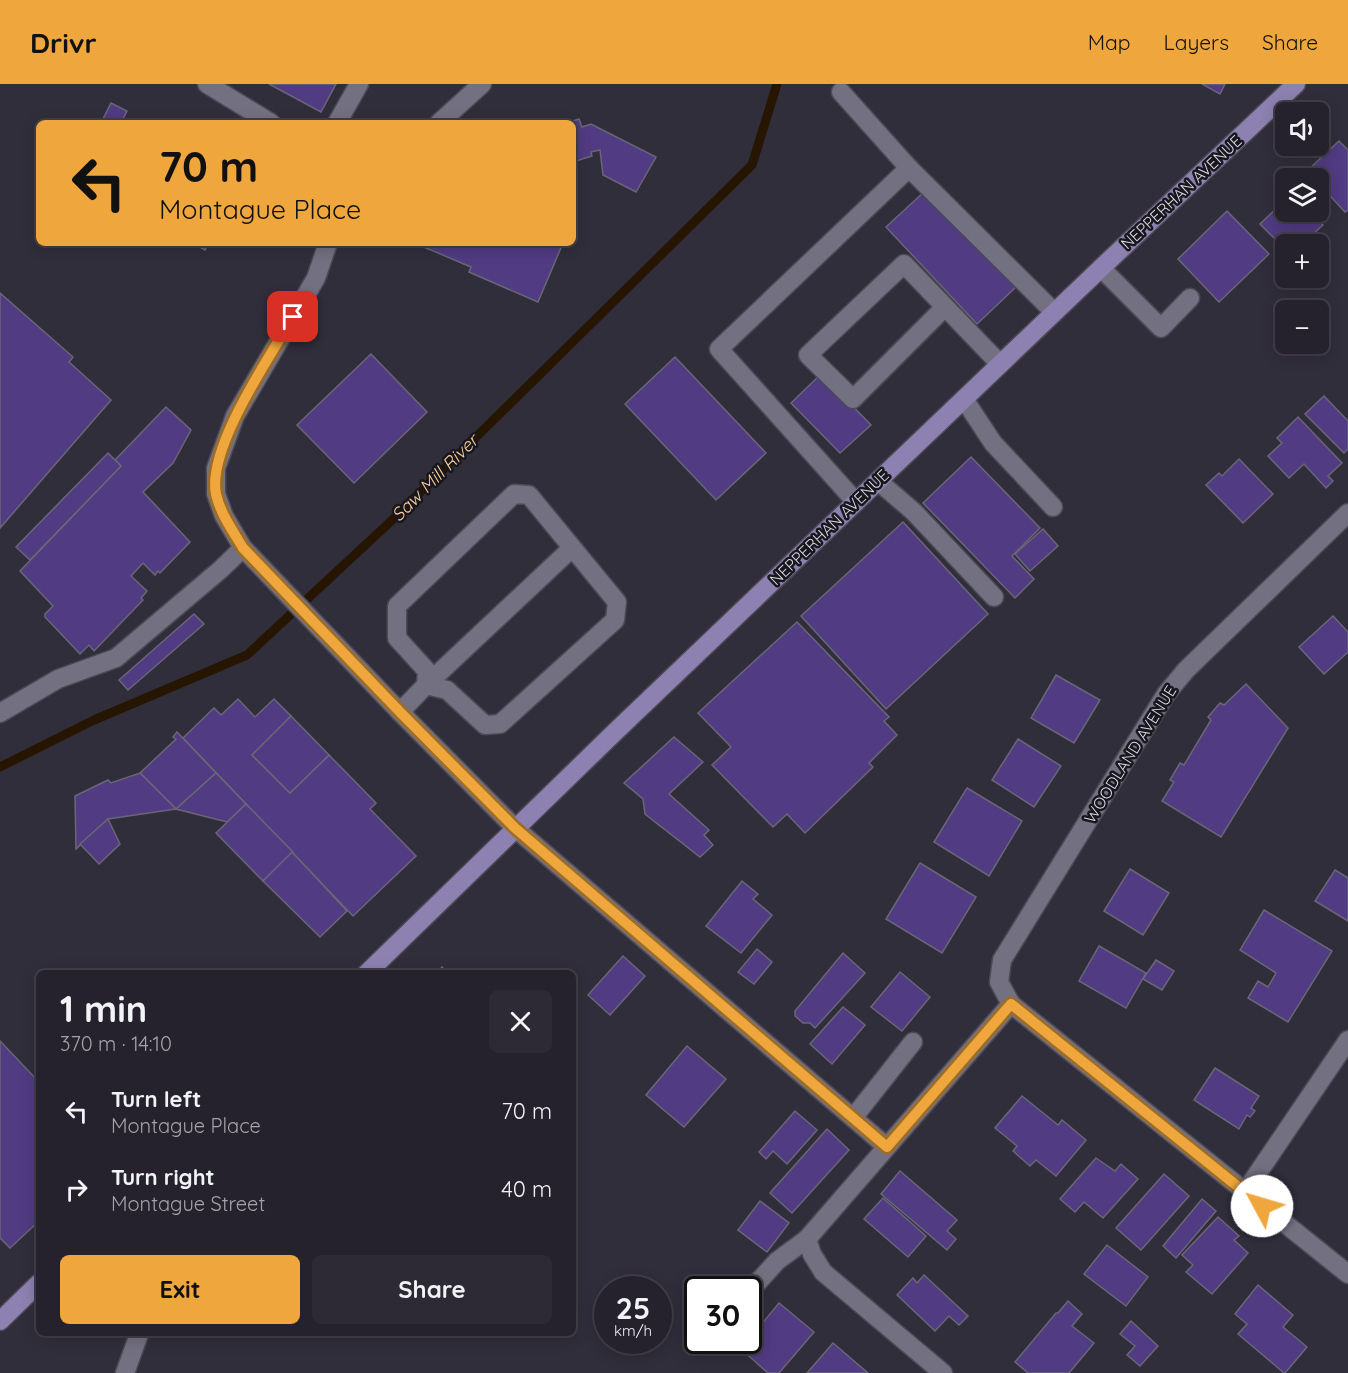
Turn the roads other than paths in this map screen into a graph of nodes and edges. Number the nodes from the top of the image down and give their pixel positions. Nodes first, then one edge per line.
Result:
1 (207, 84) edge
2 (358, 84) edge
3 (482, 84) edge
4 (1296, 84) edge
5 (841, 92) dead end
6 (266, 120) edge
7 (339, 120) edge
8 (442, 120) edge
9 (909, 168) junction
10 (327, 246) edge
11 (1101, 268) junction
12 (1190, 298) dead end
13 (945, 307) junction
14 (1054, 312) junction
15 (1000, 364) junction
16 (964, 399) junction
17 (878, 481) junction
18 (856, 502) junction
19 (1053, 507) dead end
20 (1348, 513) edge
21 (243, 548) junction
22 (572, 548) junction
23 (994, 597) dead end
24 (426, 685) junction
25 (400, 712) junction
26 (0, 713) edge
27 (515, 828) junction
28 (370, 970) edge
29 (1011, 1004) junction
30 (1348, 1040) edge
31 (913, 1042) dead end
32 (853, 1118) junction
33 (887, 1147) junction
34 (1245, 1192) junction
35 (807, 1239) junction
36 (1348, 1274) edge
37 (762, 1278) edge
38 (36, 1286) edge
39 (0, 1321) edge
40 (138, 1336) edge
41 (125, 1373) edge
42 (943, 1373) edge

1 - 6 street
2 - 7 street
3 - 8 street
4 - 11 main road, NEPPERHAN AVENUE
5 - 9 street
9 - 14 street
9 - 18 street
10 - 21 street
11 - 12 street
11 - 14 main road, NEPPERHAN AVENUE
13 - 13 street
13 - 15 street
14 - 15 main road, NEPPERHAN AVENUE
15 - 16 main road, NEPPERHAN AVENUE
16 - 17 main road, NEPPERHAN AVENUE
16 - 19 street
17 - 18 main road, NEPPERHAN AVENUE
17 - 23 street
18 - 27 main road, NEPPERHAN AVENUE
20 - 29 street, WOODLAND AVENUE
21 - 25 street
21 - 26 street
22 - 24 street
22 - 24 street
22 - 24 street
24 - 25 street
25 - 27 street
27 - 28 main road, NEPPERHAN AVENUE
27 - 32 street
29 - 33 street
29 - 34 street
30 - 34 street
31 - 32 street
32 - 33 street
33 - 35 street
34 - 36 street
35 - 37 street
35 - 42 street
38 - 39 main road
40 - 41 street

